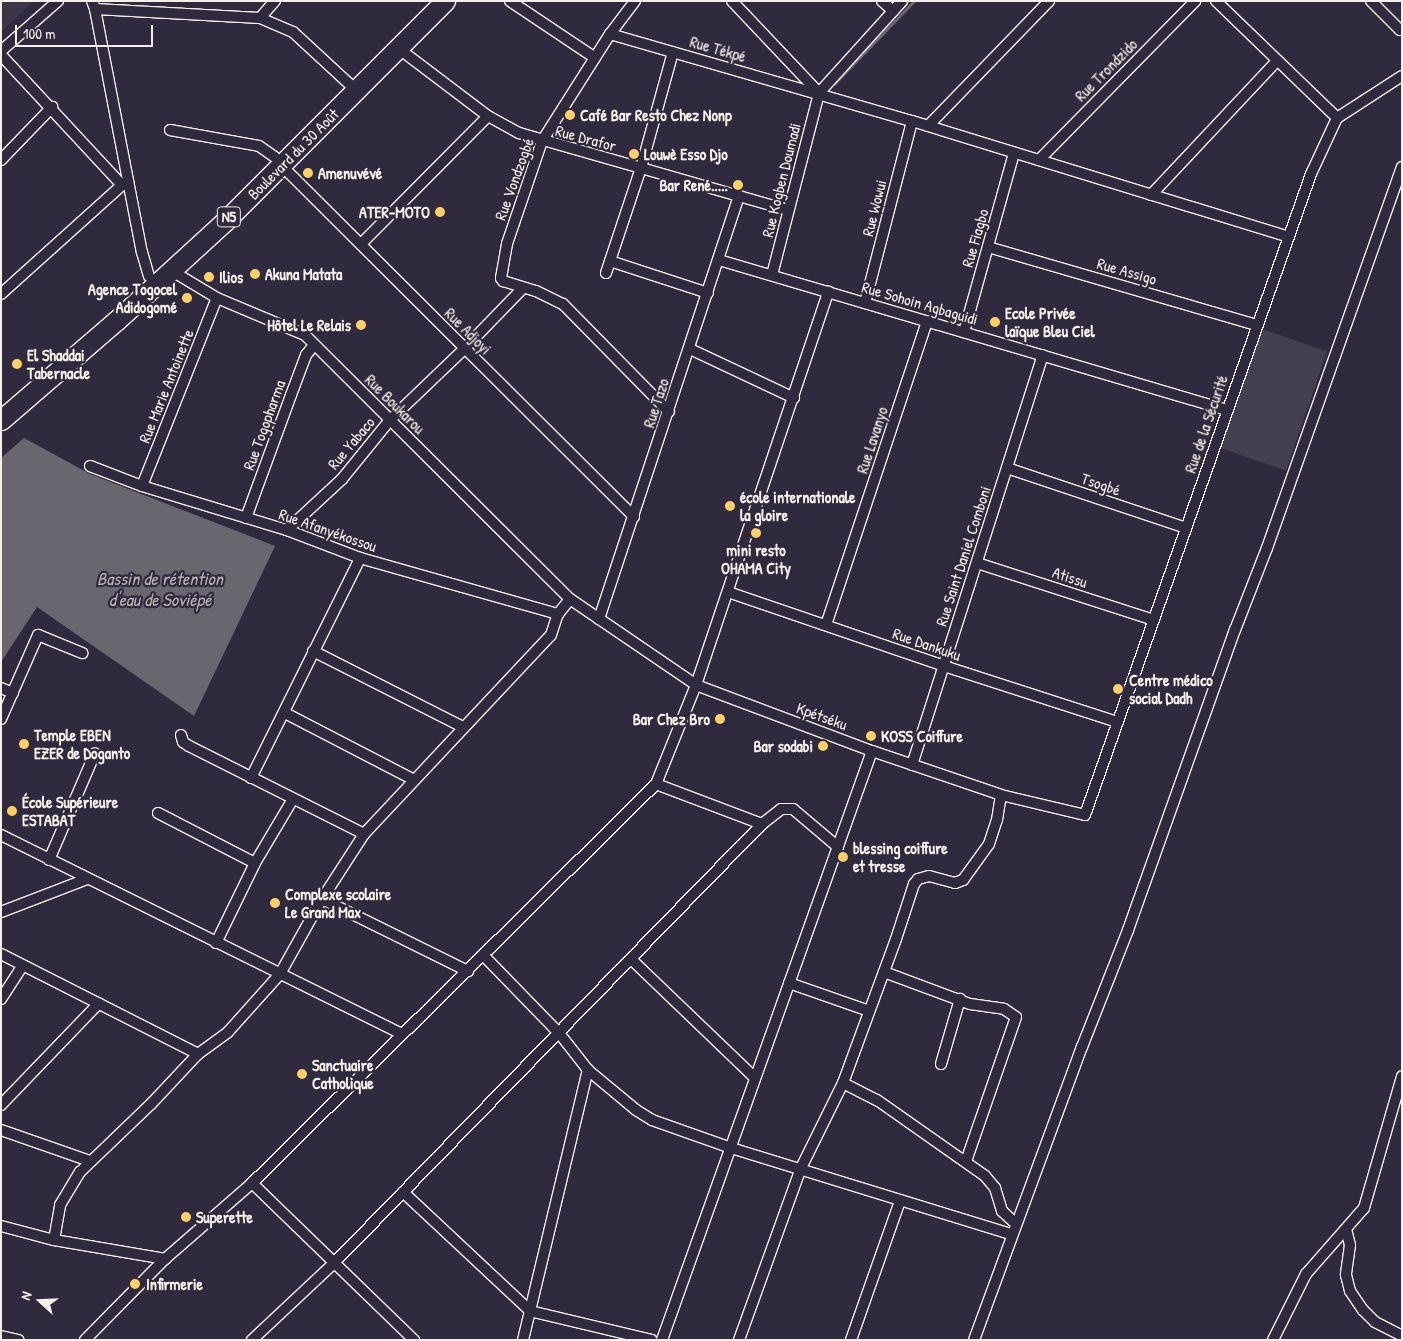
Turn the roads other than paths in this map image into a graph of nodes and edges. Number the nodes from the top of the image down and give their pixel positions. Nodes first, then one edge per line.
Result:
1 (58, 1) edge
2 (275, 1) edge
3 (432, 1) edge
4 (445, 1) edge
5 (510, 1) edge
6 (635, 1) edge
7 (732, 1) edge
8 (882, 1) edge
9 (902, 1) edge
10 (1049, 1) edge
11 (1195, 1) edge
12 (1216, 1) edge
13 (1371, 1) edge
14 (94, 5) edge
15 (893, 11) junction
16 (260, 18) junction
17 (1401, 29) edge
18 (610, 34) junction
19 (398, 48) junction
20 (1, 51) edge
21 (674, 52) junction
22 (1, 55) edge
23 (595, 58) junction
24 (1277, 60) junction
25 (1402, 76) edge
26 (354, 88) junction
27 (818, 93) junction
28 (52, 107) junction
29 (488, 116) junction
30 (1337, 118) junction
31 (912, 121) junction
32 (928, 126) junction
33 (170, 130) dead end
34 (542, 142) junction
35 (1014, 153) junction
36 (1, 160) edge
37 (1039, 160) junction
38 (278, 161) junction
39 (1402, 167) edge
40 (641, 168) junction
41 (126, 183) junction
42 (1151, 195) junction
43 (739, 196) junction
44 (788, 210) junction
45 (1288, 237) junction
46 (361, 244) junction
47 (988, 247) junction
48 (720, 260) junction
49 (610, 261) junction
50 (168, 266) junction
51 (606, 273) dead end
52 (772, 275) junction
53 (153, 280) junction
54 (522, 288) junction
55 (828, 292) junction
56 (708, 293) junction
57 (1, 294) edge
58 (217, 298) junction
59 (865, 303) junction
60 (927, 321) junction
61 (1257, 325) junction
62 (964, 332) junction
63 (314, 345) junction
64 (465, 348) junction
65 (690, 349) junction
66 (1043, 355) junction
67 (794, 398) junction
68 (1, 406) edge
69 (1227, 410) junction
70 (669, 412) junction
71 (1, 420) edge
72 (390, 420) junction
73 (90, 466) dead end
74 (1007, 468) junction
75 (142, 486) junction
76 (634, 517) junction
77 (246, 518) junction
78 (1186, 528) junction
79 (287, 530) junction
80 (360, 558) junction
81 (977, 563) junction
82 (728, 592) junction
83 (570, 599) junction
84 (558, 614) junction
85 (599, 619) junction
86 (1153, 620) junction
87 (826, 625) junction
88 (313, 651) junction
89 (82, 654) dead end
90 (944, 666) junction
91 (696, 685) junction
92 (1, 688) edge
93 (13, 693) junction
94 (285, 713) junction
95 (1, 719) edge
96 (1117, 722) junction
97 (463, 727) junction
98 (181, 735) dead end
99 (872, 751) junction
100 (95, 753) dead end
101 (912, 765) junction
102 (251, 778) junction
103 (414, 780) junction
104 (656, 784) junction
105 (1001, 795) junction
106 (293, 799) junction
107 (158, 813) dead end
108 (1085, 815) joint
109 (762, 824) junction
110 (364, 834) junction
111 (1, 835) edge
112 (838, 847) junction
113 (50, 860) junction
114 (255, 864) junction
115 (87, 879) junction
116 (322, 899) junction
117 (1, 912) edge
118 (216, 943) junction
119 (1, 954) edge
120 (484, 956) junction
121 (631, 959) junction
122 (23, 965) junction
123 (468, 971) junction
124 (884, 972) junction
125 (280, 974) junction
126 (789, 983) junction
127 (1, 999) edge
128 (960, 999) junction
129 (99, 1003) junction
130 (869, 1011) junction
131 (558, 1033) junction
132 (402, 1034) junction
133 (198, 1054) junction
134 (941, 1064) dead end
135 (588, 1070) junction
136 (1402, 1076) edge
137 (755, 1078) junction
138 (842, 1083) junction
139 (1, 1106) edge
140 (1, 1130) edge
141 (731, 1148) junction
142 (90, 1161) junction
143 (966, 1161) junction
144 (801, 1168) junction
145 (252, 1183) junction
146 (404, 1192) junction
147 (900, 1201) junction
148 (1016, 1224) junction
149 (1, 1226) edge
150 (1346, 1228) junction
151 (1012, 1234) junction
152 (54, 1240) junction
153 (165, 1260) junction
154 (335, 1262) junction
155 (530, 1311) junction
156 (1, 1336) edge
157 (1402, 1336) edge
158 (255, 1339) edge
159 (19, 1340) edge
160 (85, 1340) edge
161 (414, 1340) edge
162 (523, 1340) edge
163 (652, 1340) edge
164 (662, 1340) edge
165 (739, 1340) edge
166 (851, 1340) edge
167 (974, 1340) edge
168 (1273, 1340) edge

1 - 20 street
2 - 16 street
3 - 26 highway, Boulevard du 30 Août / N5
4 - 19 highway, Boulevard du 30 Août / N5
5 - 23 street
6 - 18 street, Rue Vondzogbé
7 - 27 street
8 - 15 street
9 - 15 street
10 - 32 street
11 - 37 street, Rue Trondzido
12 - 24 street
13 - 17 street
14 - 16 street
14 - 41 street
15 - 27 street
16 - 26 street
18 - 21 street, Rue Tékpé
18 - 23 street, Rue Vondzogbé
19 - 26 highway, Boulevard du 30 Août / N5
19 - 29 street, Rue Drafor
21 - 27 street, Rue Tékpé
21 - 40 street
22 - 28 street
23 - 34 street, Rue Vondzogbé
24 - 30 street
24 - 42 street
25 - 30 street
26 - 38 highway, Boulevard du 30 Août / N5
27 - 31 street, Rue Tékpé
27 - 44 street, Rue Kogben Doumadi
28 - 36 street
28 - 41 street
29 - 34 street, Rue Drafor
29 - 46 street
30 - 45 street, Rue de la Sécurité
31 - 32 street, Rue Tékpé
31 - 59 street, Rue Wowui
32 - 35 street, Rue Tékpé
33 - 38 street, Rue Adjoyi
34 - 40 street, Rue Drafor
34 - 54 street, Rue Vondzogbé
35 - 37 street, Rue Tékpé
35 - 47 street, Rue Fiagbo
37 - 42 street, Rue Tékpé
38 - 46 street, Rue Adjoyi
38 - 50 highway, Boulevard du 30 Août / N5
39 - 148 street
40 - 43 street, Rue Drafor
40 - 49 street
41 - 53 street
41 - 57 street
42 - 45 street, Rue Tékpé
43 - 44 street, Rue Drafor
43 - 48 street, Rue Tazo
44 - 52 street, Rue Kogben Doumadi
45 - 61 street, Rue de la Sécurité
46 - 64 street, Rue Adjoyi
47 - 61 street, Rue Assigo
47 - 62 street, Rue Fiagbo
48 - 52 street, Rue Sohoin Agbaguidi
48 - 56 street, Rue Tazo
49 - 51 street
49 - 56 street
50 - 53 highway, Boulevard du 30 Août / N5
50 - 58 street, Rue Boukarou
52 - 55 street, Rue Sohoin Agbaguidi
53 - 68 highway, Boulevard du 30 Août / N5
53 - 71 highway, Boulevard du 30 Août / N5
54 - 64 street, Rue Yabaco
54 - 70 street
55 - 59 street, Rue Sohoin Agbaguidi
55 - 67 street
56 - 65 street, Rue Tazo
58 - 63 street, Rue Boukarou
58 - 75 street, Rue Marie Antoinette
59 - 60 street, Rue Sohoin Agbaguidi
60 - 62 street, Rue Sohoin Agbaguidi
60 - 87 street, Rue Lavanyo
61 - 69 street, Rue de la Sécurité
62 - 66 street, Rue Sohoin Agbaguidi
63 - 72 street, Rue Boukarou
63 - 77 street, Rue Togopharma
64 - 72 street, Rue Yabaco
64 - 76 street, Rue Adjoyi
65 - 67 street
65 - 70 street, Rue Tazo
66 - 69 street, Rue Sohoin Agbaguidi
66 - 74 street, Rue Saint Daniel Comboni
67 - 82 street
69 - 78 street, Rue de la Sécurité
70 - 76 street, Rue Tazo
72 - 79 street, Rue Yabaco
72 - 83 street, Rue Boukarou
73 - 75 street, Rue Afanyékossou
74 - 78 street, Tsogbé
74 - 81 street, Rue Saint Daniel Comboni
75 - 77 street, Rue Afanyékossou
76 - 85 street, Rue Tazo
77 - 79 street, Rue Afanyékossou
78 - 86 street, Rue de la Sécurité
79 - 80 street, Rue Afanyékossou
80 - 84 street, Rue Afanyékossou
80 - 88 street
81 - 86 street, Atissu
81 - 90 street, Rue Saint Daniel Comboni
82 - 87 street, Rue Dankuku
82 - 91 street
83 - 84 street
83 - 85 street, Kpétséku
84 - 97 street
85 - 91 street, Kpétséku
86 - 96 street, Rue de la Sécurité
87 - 90 street, Rue Dankuku
88 - 94 street
88 - 97 street
89 - 93 street
90 - 96 street, Rue Dankuku
90 - 101 street, Rue Saint Daniel Comboni
91 - 99 street, Kpétséku
91 - 104 street
92 - 93 street
93 - 95 street
94 - 102 street
94 - 103 street
96 - 108 street, Rue de la Sécurité
97 - 103 street
98 - 102 street
99 - 101 street, Kpétséku
99 - 112 street
100 - 113 street
101 - 105 street, Kpétséku
102 - 106 street
103 - 110 street
104 - 109 street
104 - 120 street
105 - 108 street, Kpétséku
105 - 124 street
106 - 110 street
106 - 114 street
107 - 114 street
109 - 112 street
109 - 121 street
110 - 116 street
111 - 113 street
112 - 126 street
113 - 115 street
114 - 118 street
115 - 117 street
115 - 118 street
116 - 123 street
116 - 125 street
118 - 125 street
119 - 122 street
120 - 123 street
120 - 131 street
121 - 131 street
121 - 137 street
122 - 127 street
122 - 129 street
123 - 132 street
124 - 128 street
124 - 130 street
125 - 132 street
125 - 133 street
126 - 130 street
126 - 137 street
128 - 134 street
128 - 143 street
129 - 133 street
129 - 139 street
130 - 138 street
131 - 135 street
131 - 146 street
132 - 145 street
133 - 142 street
135 - 141 street
135 - 155 street
136 - 150 street
137 - 141 street
138 - 143 street
138 - 144 street
140 - 142 street
141 - 144 street
141 - 164 street
142 - 152 street
143 - 148 street
144 - 147 street
144 - 165 street
145 - 153 street
145 - 154 street
146 - 154 street
146 - 155 street
147 - 151 street
147 - 166 street
148 - 151 street
149 - 152 street
150 - 157 street
150 - 168 street
151 - 167 street
152 - 153 street
153 - 160 street
154 - 158 street
154 - 161 street
155 - 162 street
155 - 163 street
156 - 159 street

